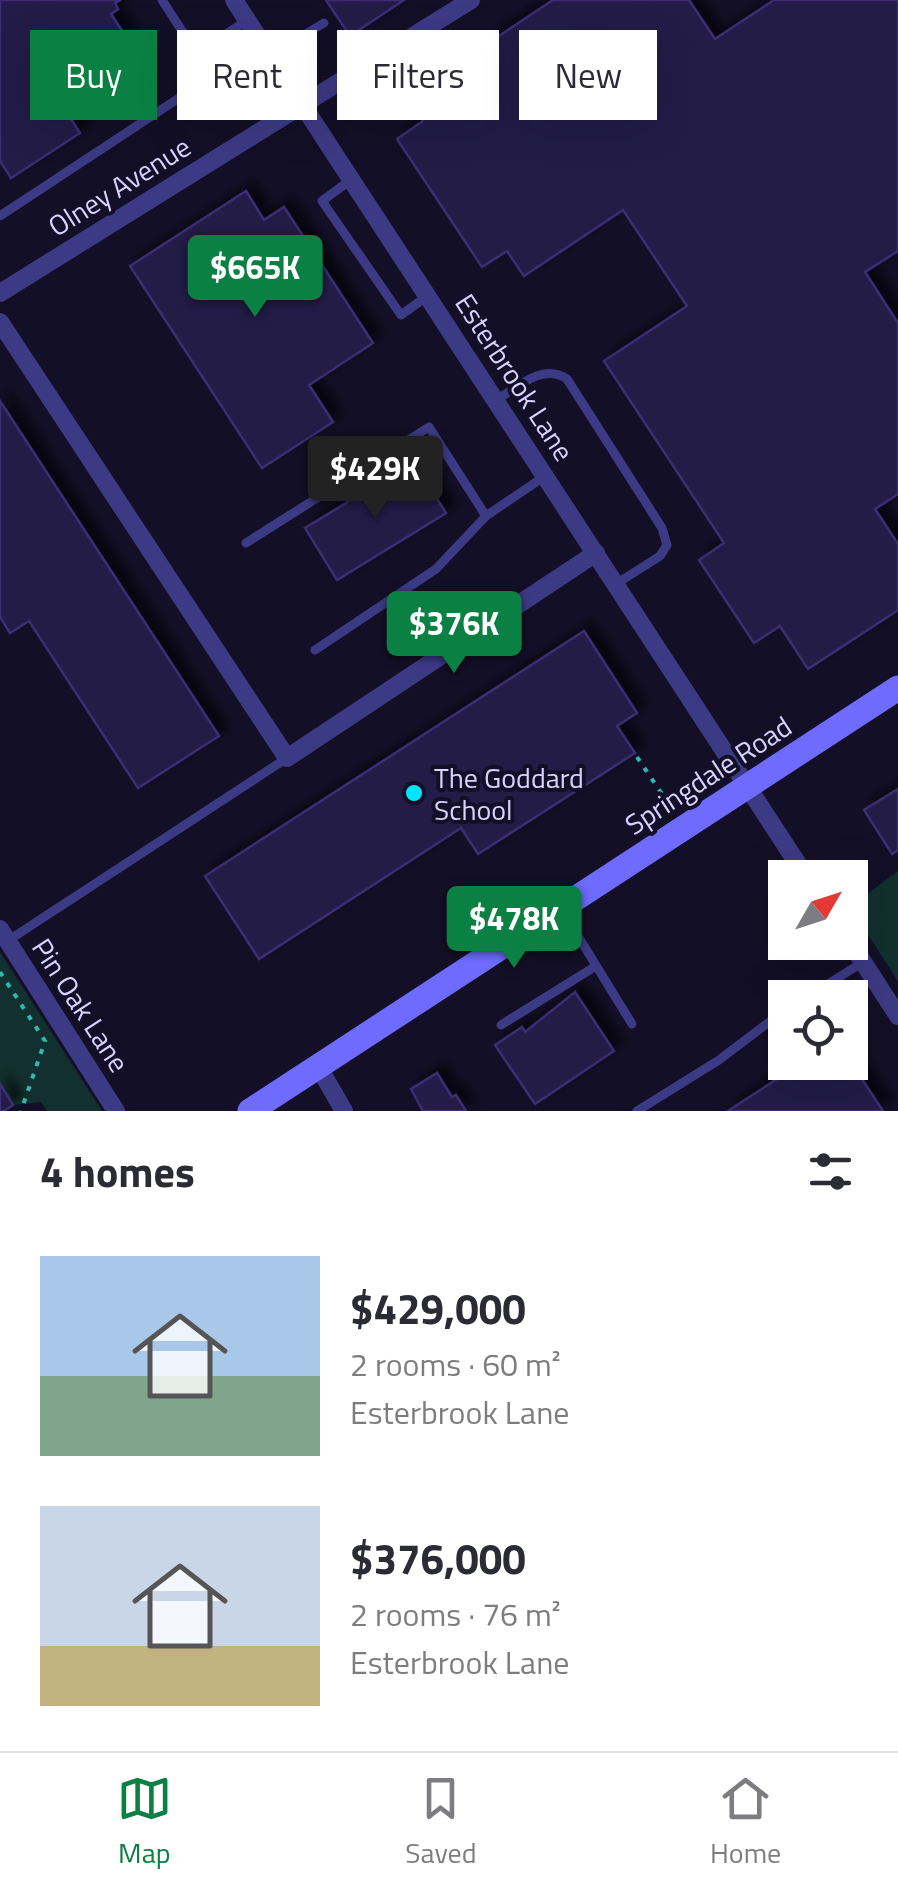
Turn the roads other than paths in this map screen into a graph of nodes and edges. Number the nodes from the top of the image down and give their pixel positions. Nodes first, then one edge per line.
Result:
1 (162, 0) edge
2 (234, 0) edge
3 (471, 0) edge
4 (247, 20) junction
5 (324, 22) dead end
6 (182, 30) edge
7 (233, 30) edge
8 (254, 30) edge
9 (312, 30) edge
10 (317, 95) edge
11 (177, 99) edge
12 (276, 120) edge
13 (313, 120) edge
14 (352, 179) junction
15 (0, 215) edge
16 (0, 293) edge
17 (429, 294) junction
18 (0, 322) edge
19 (498, 399) junction
20 (545, 476) junction
21 (486, 516) junction
22 (246, 543) dead end
23 (596, 554) junction
24 (615, 585) junction
25 (315, 650) dead end
26 (898, 688) edge
27 (286, 758) junction
28 (747, 785) junction
29 (795, 860) edge
30 (560, 908) junction
31 (4, 935) edge
32 (863, 962) joint
33 (596, 966) junction
34 (834, 980) edge
35 (898, 1016) edge
36 (768, 1023) edge
37 (632, 1024) dead end
38 (501, 1025) dead end
39 (318, 1066) junction
40 (116, 1111) edge
41 (250, 1111) edge
42 (344, 1111) edge
43 (638, 1111) edge

1 - 6 lane
2 - 4 street, Esterbrook Lane
3 - 10 street, Olney Avenue
4 - 7 lane
4 - 8 street, Esterbrook Lane
5 - 9 lane
11 - 15 lane
12 - 16 street, Olney Avenue
13 - 14 street, Esterbrook Lane
14 - 17 street, Esterbrook Lane
14 - 17 lane
17 - 19 street, Esterbrook Lane
18 - 27 street
19 - 20 street, Esterbrook Lane
19 - 24 lane
20 - 21 lane
20 - 23 street, Esterbrook Lane
21 - 22 lane
21 - 25 lane
23 - 24 street, Esterbrook Lane
23 - 27 street
24 - 28 street, Esterbrook Lane
26 - 28 main road, Springdale Road
27 - 31 lane
28 - 29 street, Esterbrook Lane
28 - 30 main road, Springdale Road
30 - 33 lane
30 - 39 main road, Springdale Road
31 - 40 street, Pin Oak Lane
32 - 34 lane
32 - 35 street
33 - 37 lane
33 - 38 lane
36 - 43 lane
39 - 41 main road, Springdale Road
39 - 42 street

